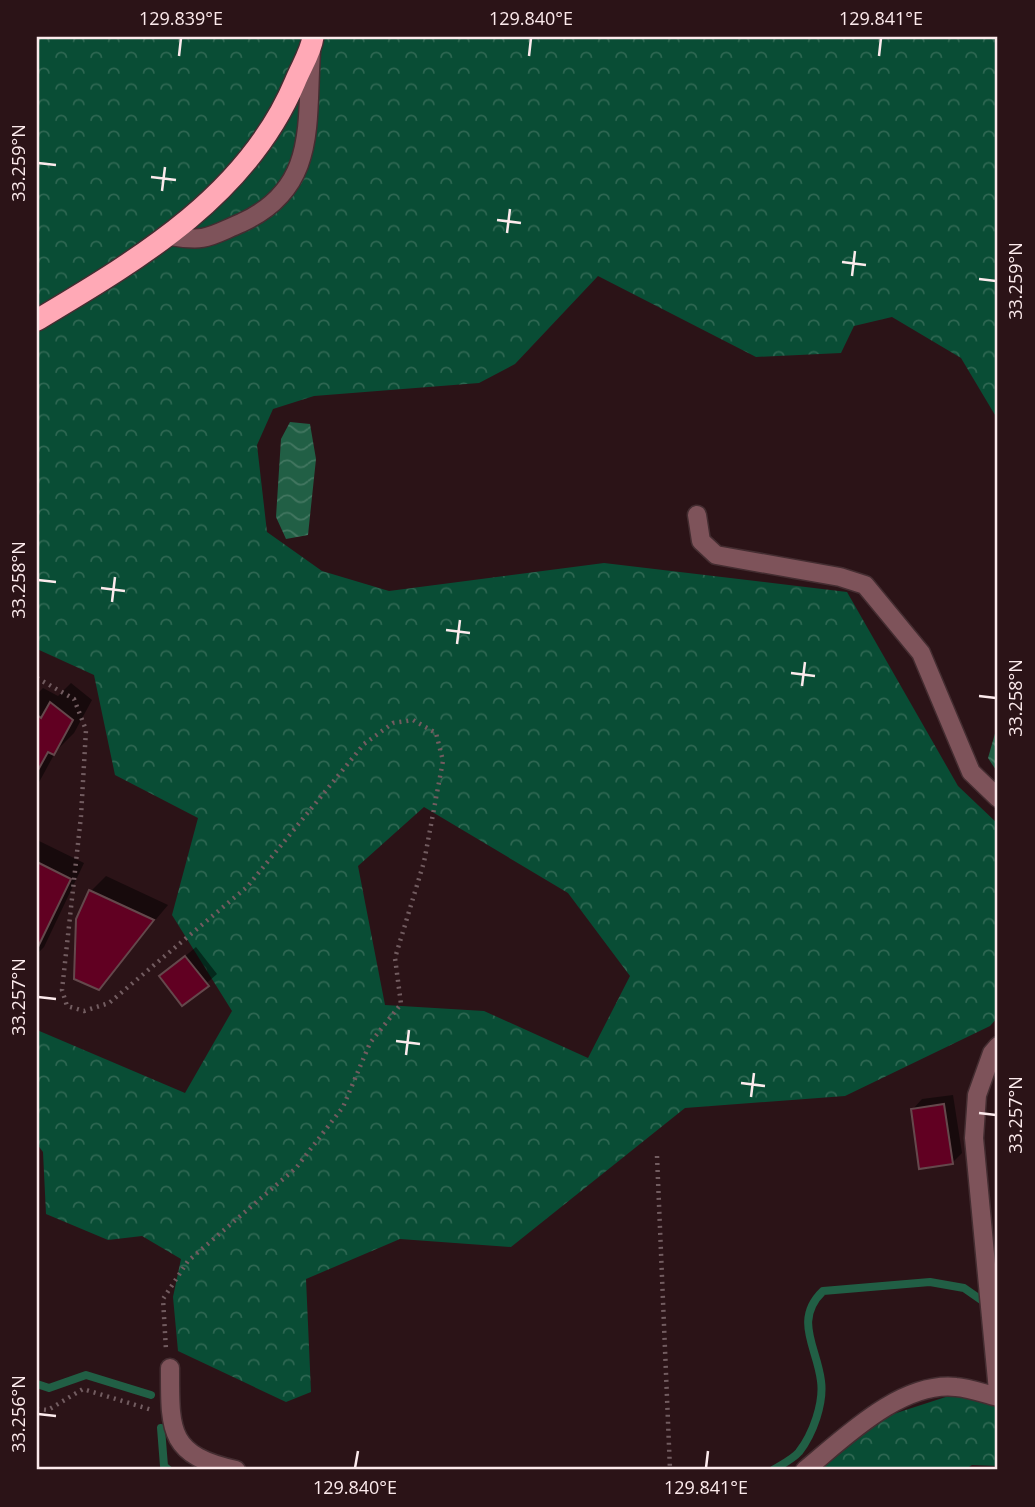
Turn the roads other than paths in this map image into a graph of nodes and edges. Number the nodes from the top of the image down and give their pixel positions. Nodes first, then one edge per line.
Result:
1 (316, 39) edge
2 (170, 236) junction
3 (37, 320) edge
4 (697, 515) dead end
5 (998, 798) edge
6 (998, 1046) edge
7 (991, 1241) edge
8 (170, 1368) road end
9 (998, 1391) edge
10 (998, 1397) edge
11 (236, 1470) edge
12 (805, 1470) edge

1 - 2 highway
1 - 2 street
2 - 3 highway
4 - 5 street
6 - 7 street
7 - 9 street
8 - 11 street
10 - 12 street

